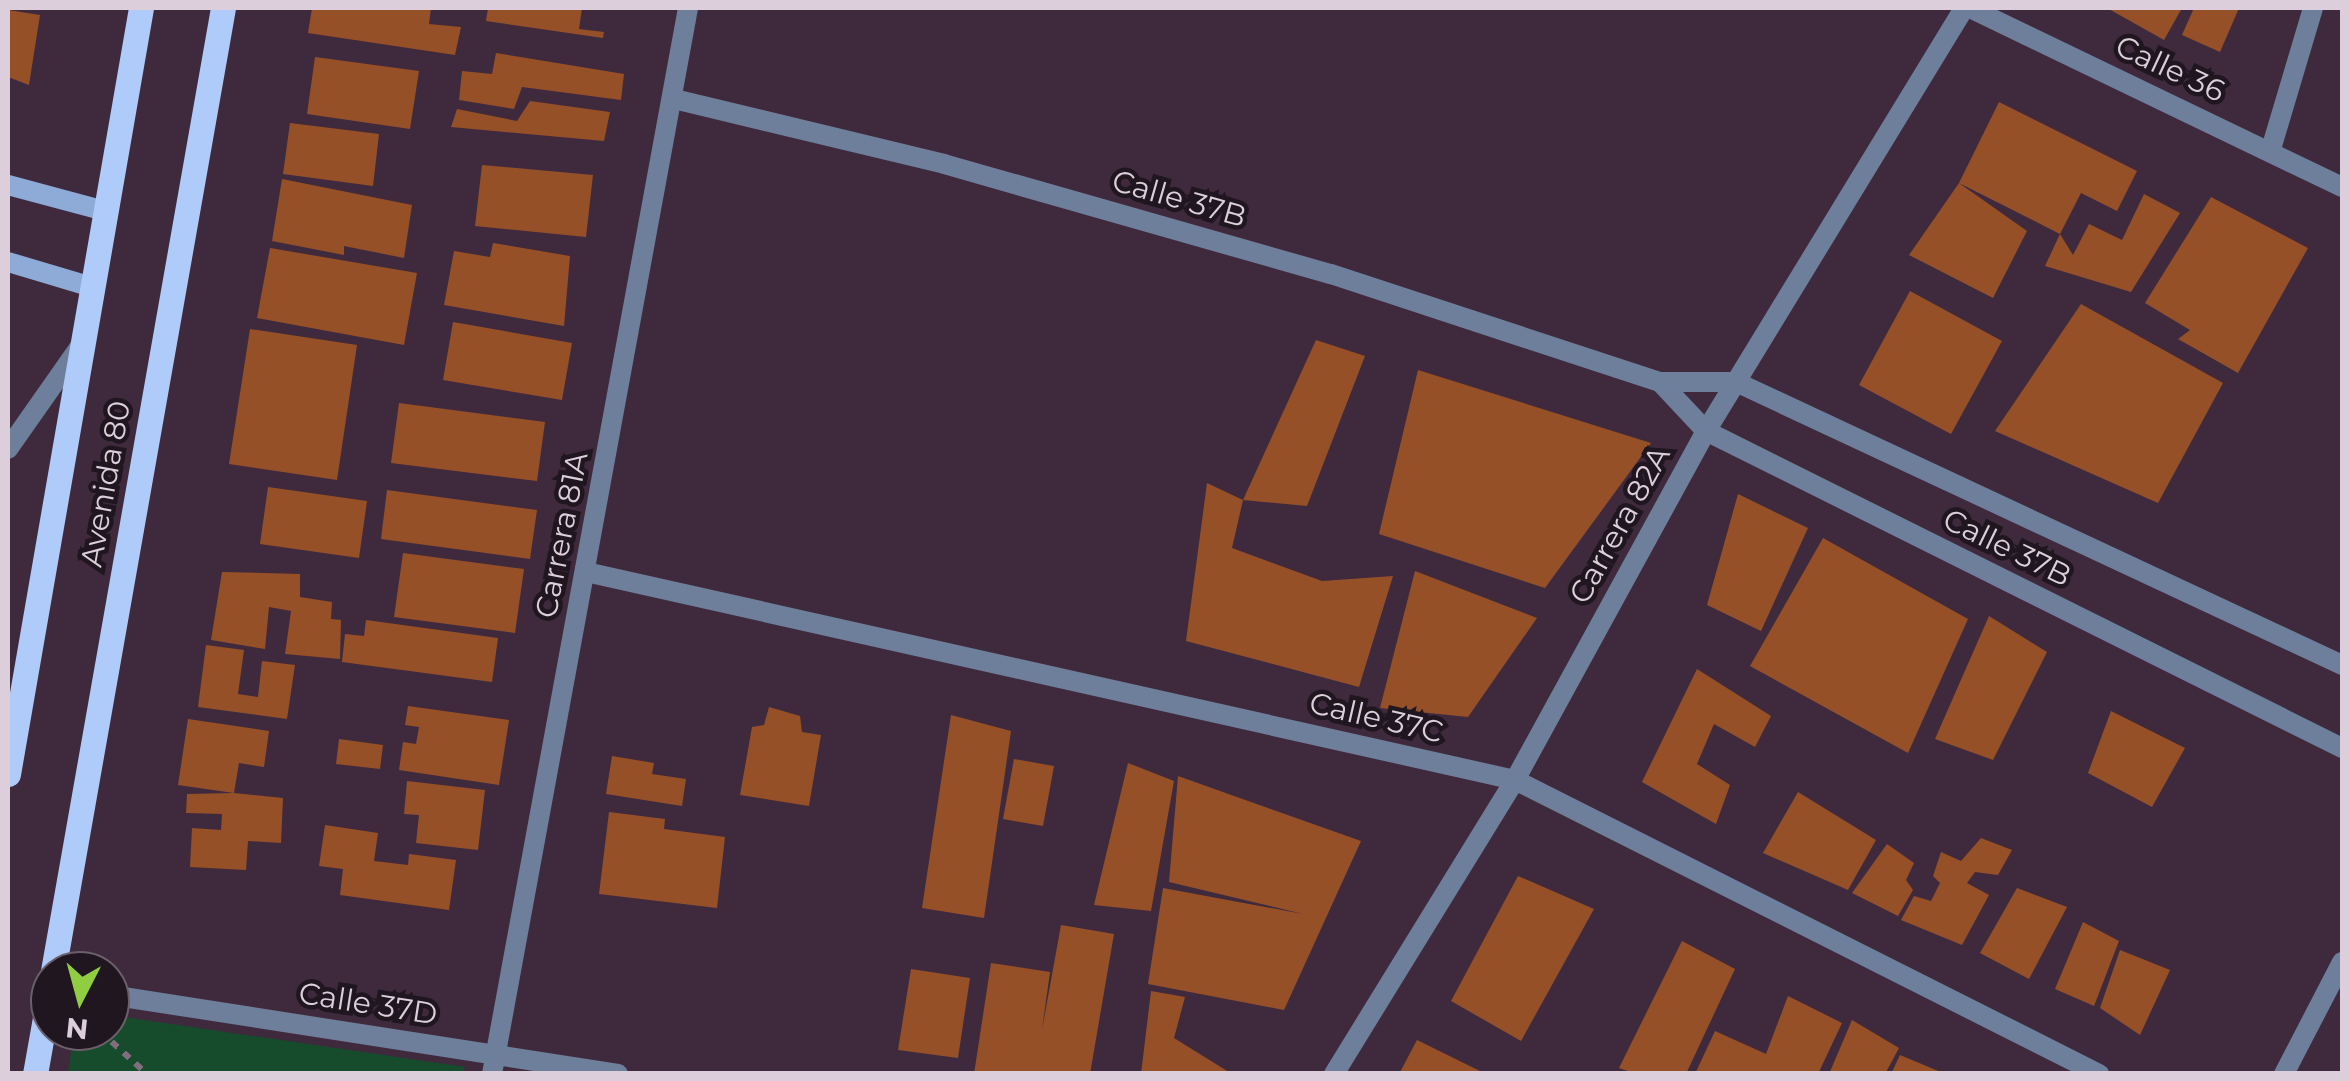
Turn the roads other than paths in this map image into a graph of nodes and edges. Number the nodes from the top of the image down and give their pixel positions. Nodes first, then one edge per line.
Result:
1 (140, 8) edge
2 (224, 8) edge
3 (688, 8) edge
4 (1967, 8) edge
5 (2313, 8) edge
6 (674, 100) junction
7 (2271, 150) junction
8 (8, 184) edge
9 (2342, 186) edge
10 (106, 211) junction
11 (8, 262) edge
12 (92, 287) junction
13 (82, 343) junction
14 (1660, 382) junction
15 (1736, 382) junction
16 (1706, 431) junction
17 (8, 449) edge
18 (586, 572) junction
19 (2342, 665) edge
20 (2342, 748) edge
21 (8, 774) edge
22 (1515, 780) junction
23 (58, 951) edge
24 (2342, 962) edge
25 (130, 999) edge
26 (494, 1064) edge
27 (618, 1074) edge
28 (1334, 1074) edge
29 (2100, 1074) edge
30 (2284, 1074) edge

1 - 10 main road, Avenida 80
2 - 23 main road, Avenida 80
3 - 6 street, Carrera 81A
4 - 7 street, Calle 36
4 - 15 street, Carrera 82A
5 - 7 street
6 - 14 street, Calle 37B
6 - 18 street, Carrera 81A
7 - 9 street, Calle 36
8 - 10 street
10 - 12 main road, Avenida 80
11 - 12 street
12 - 13 main road, Avenida 80
13 - 17 street
13 - 21 main road, Avenida 80
14 - 15 street, Calle 37B
14 - 16 street, Calle 37B
15 - 16 street, Carrera 82A
15 - 19 street, Calle 37B
16 - 20 street, Calle 37B
16 - 22 street, Carrera 82A
18 - 22 street, Calle 37C
18 - 26 street, Carrera 81A
22 - 28 street, Carrera 82A
22 - 29 street, Calle 37C
24 - 30 street
25 - 26 street, Calle 37D
26 - 27 street, Calle 37D

